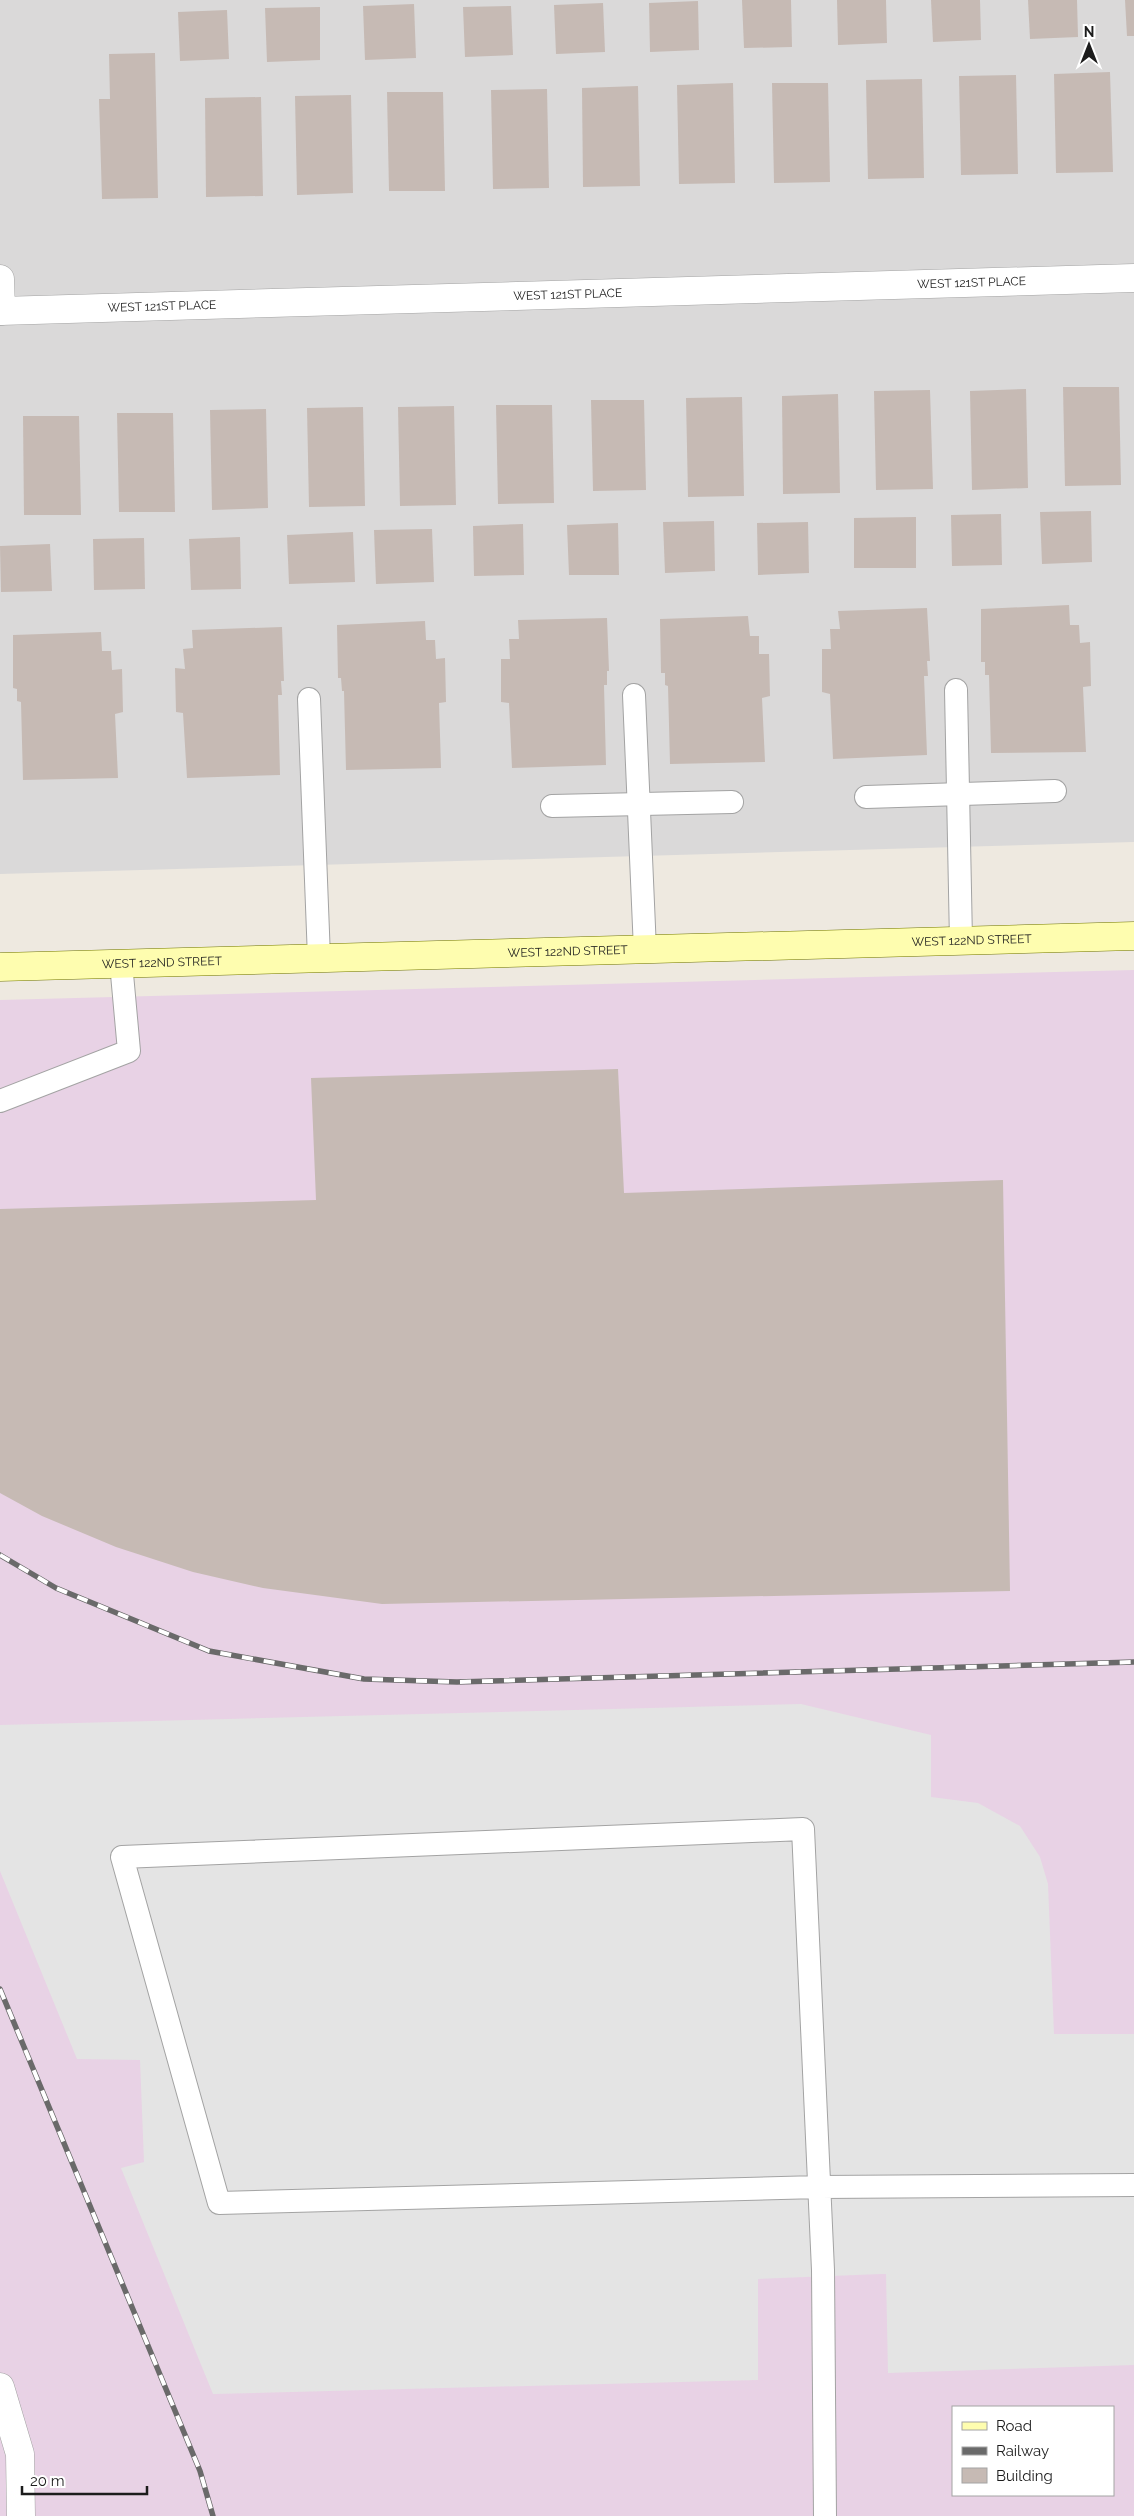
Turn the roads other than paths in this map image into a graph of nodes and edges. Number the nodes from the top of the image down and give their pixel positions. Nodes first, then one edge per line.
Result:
1 (1134, 278) edge
2 (0, 279) edge
3 (0, 311) edge
4 (956, 690) dead end
5 (634, 695) dead end
6 (309, 699) dead end
7 (1056, 791) dead end
8 (958, 793) junction
9 (866, 797) dead end
10 (732, 802) dead end
11 (640, 804) junction
12 (552, 806) dead end
13 (1134, 936) edge
14 (960, 941) junction
15 (645, 950) junction
16 (319, 958) junction
17 (121, 964) junction
18 (0, 967) edge
19 (0, 1101) edge
20 (1134, 2185) edge
21 (820, 2187) junction
22 (0, 2387) edge
23 (21, 2516) edge
24 (825, 2516) edge

1 - 3 street, WEST 121ST PLACE
2 - 3 street
4 - 8 lane
5 - 11 lane
6 - 16 lane
7 - 8 lane
8 - 9 lane
8 - 14 lane
10 - 11 lane
11 - 12 lane
11 - 15 lane
13 - 14 street, WEST 122ND STREET
14 - 15 street, WEST 122ND STREET
15 - 16 street, WEST 122ND STREET
16 - 17 street, WEST 122ND STREET
17 - 18 street, WEST 122ND STREET
17 - 19 lane
20 - 21 lane
21 - 21 lane
21 - 24 lane
22 - 23 street

